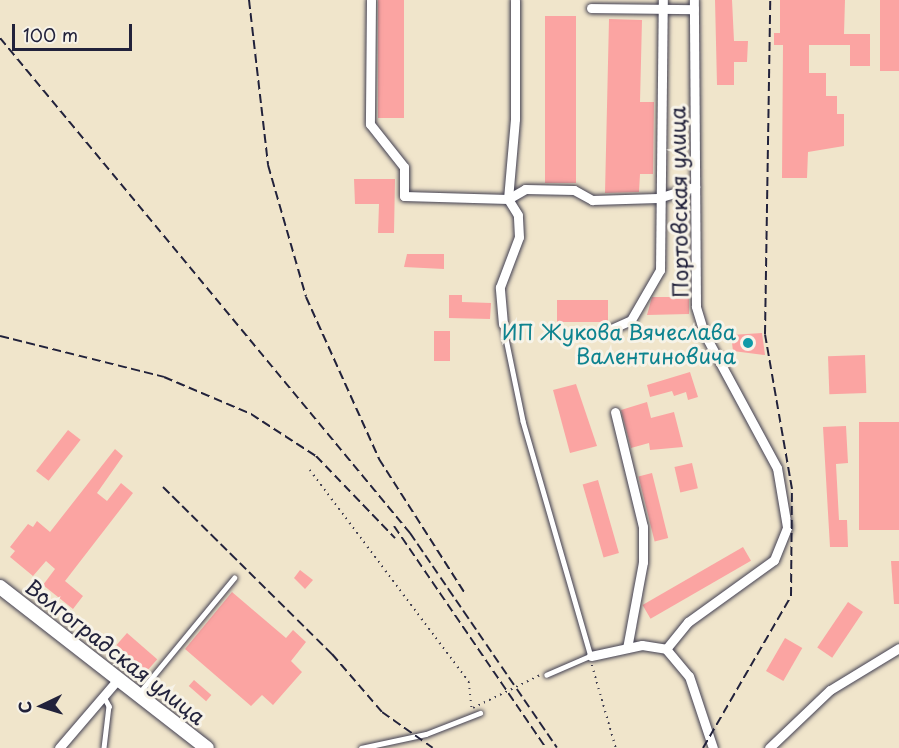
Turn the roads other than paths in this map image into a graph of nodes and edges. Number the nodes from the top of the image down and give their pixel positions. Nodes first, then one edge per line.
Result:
1 (371, 0) edge
2 (515, 0) edge
3 (663, 0) edge
4 (694, 4) edge
5 (591, 8) dead end
6 (662, 10) junction
7 (695, 188) junction
8 (658, 198) junction
9 (508, 199) junction
10 (503, 324) joint
11 (611, 329) dead end
12 (615, 412) dead end
13 (234, 578) dead end
14 (0, 587) edge
15 (627, 648) junction
16 (899, 648) edge
17 (666, 649) junction
18 (590, 657) junction
19 (547, 675) road end
20 (118, 678) junction
21 (138, 694) junction
22 (103, 695) junction
23 (480, 713) dead end
24 (59, 748) edge
25 (104, 748) edge
26 (207, 748) edge
27 (361, 748) edge
28 (713, 748) edge
29 (770, 748) edge

1 - 9 street
2 - 9 street
3 - 6 street
4 - 6 street
4 - 7 street, Портовская улица
5 - 6 street
6 - 8 street
7 - 8 street
7 - 17 street, Портовская улица
8 - 9 street
8 - 11 street
9 - 10 street
10 - 18 lane
12 - 15 street
13 - 21 lane
14 - 20 main road, Волгоградская улица
15 - 17 street
15 - 18 street
16 - 29 street
17 - 28 street
18 - 19 lane
20 - 21 main road, Волгоградская улица
20 - 22 street
21 - 26 main road, Волгоградская улица
22 - 24 street
22 - 25 lane
23 - 27 lane

